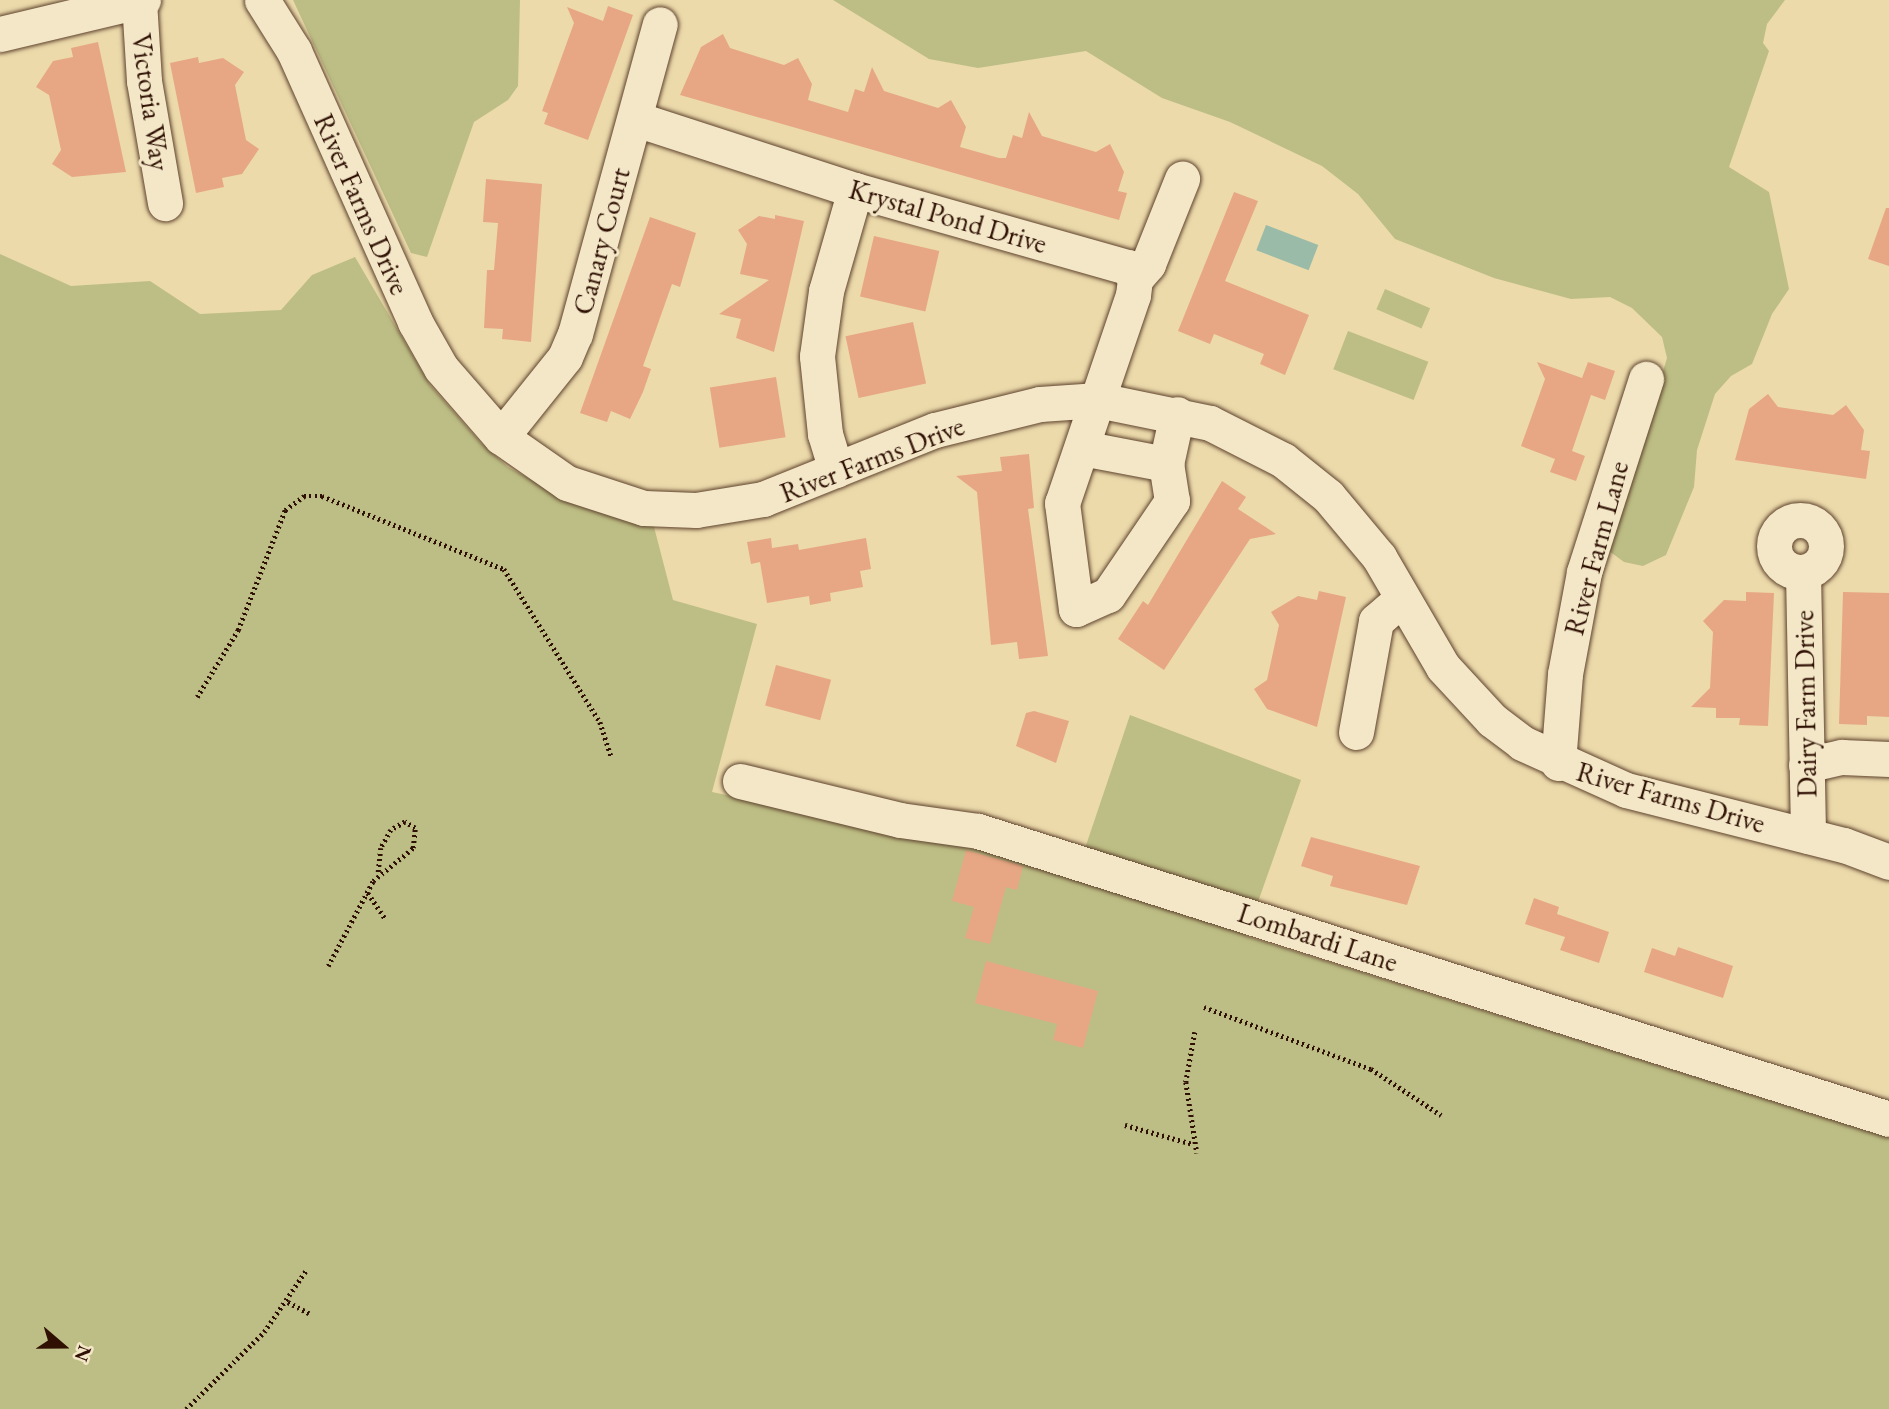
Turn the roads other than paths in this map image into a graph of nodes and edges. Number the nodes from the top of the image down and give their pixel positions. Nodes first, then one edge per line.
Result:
1 (262, 0) edge
2 (141, 1) edge
3 (660, 24) dead end
4 (0, 34) edge
5 (636, 119) junction
6 (1182, 179) dead end
7 (856, 190) junction
8 (165, 203) dead end
9 (1135, 279) junction
10 (1646, 379) dead end
11 (1098, 400) junction
12 (1177, 414) junction
13 (501, 437) junction
14 (1082, 448) junction
15 (1166, 464) junction
16 (836, 471) junction
17 (1803, 572) dead end
18 (1401, 599) junction
19 (1356, 732) dead end
20 (1889, 759) edge
21 (1558, 763) junction
22 (1806, 765) junction
23 (740, 781) dead end
24 (1808, 836) junction
25 (1889, 862) edge
26 (1889, 1119) edge

1 - 13 street, River Farms Drive
2 - 4 street
2 - 8 street, Victoria Way
3 - 5 street, Canary Court
5 - 7 street, Krystal Pond Drive
5 - 13 street, Canary Court
6 - 9 street
7 - 9 street, Krystal Pond Drive
7 - 16 street
9 - 11 street
10 - 21 street, River Farm Lane
11 - 12 street, River Farms Drive
11 - 14 street
11 - 16 street, River Farms Drive
12 - 15 street
12 - 18 street, River Farms Drive
13 - 16 street, River Farms Drive
14 - 15 street
14 - 15 street
17 - 22 street, Dairy Farm Drive
18 - 19 street
18 - 21 street, River Farms Drive
20 - 22 street
21 - 24 street, River Farms Drive
22 - 24 street, Dairy Farm Drive
23 - 26 street, Lombardi Lane
24 - 25 street, River Farms Drive

